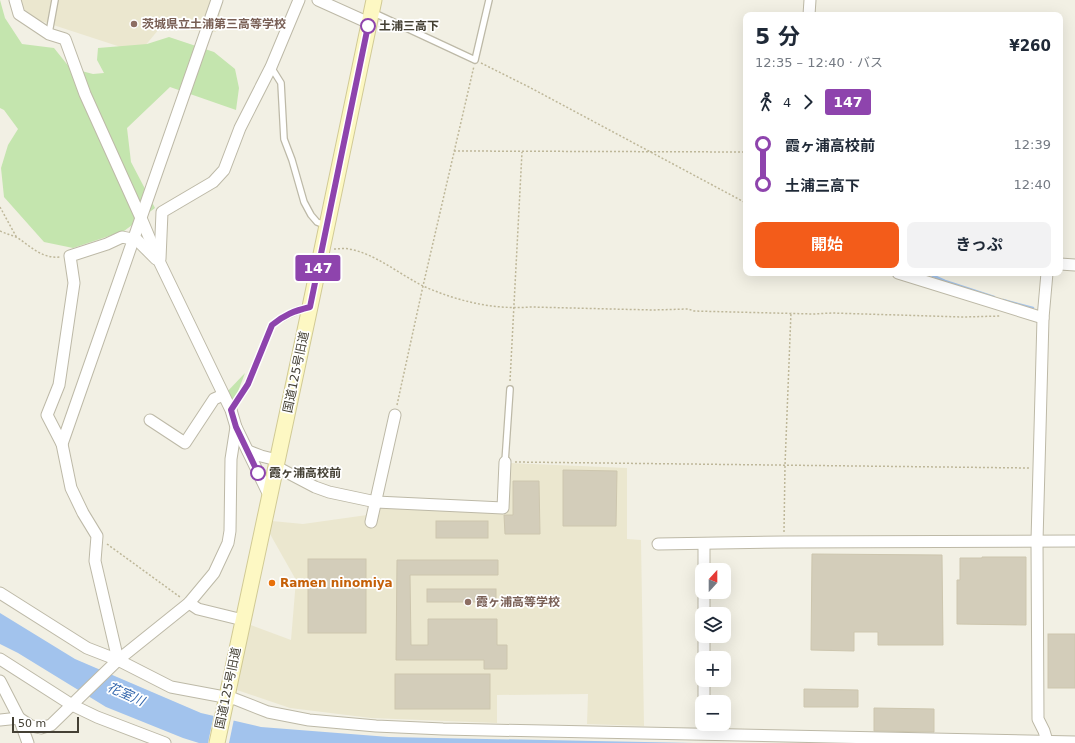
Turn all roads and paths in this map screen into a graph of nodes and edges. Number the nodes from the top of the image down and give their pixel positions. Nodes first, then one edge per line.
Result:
1 (15, 0) edge
2 (55, 0) edge
3 (217, 0) edge
4 (299, 0) edge
5 (318, 0) edge
6 (489, 0) edge
7 (810, 0) edge
8 (371, 11) edge
9 (809, 12) edge
10 (49, 34) junction
11 (475, 60) junction
12 (271, 67) junction
13 (454, 151) junction
14 (522, 151) junction
15 (651, 151) junction
16 (743, 152) edge
17 (743, 201) edge
18 (0, 207) edge
19 (141, 218) junction
20 (327, 226) junction
21 (0, 231) edge
22 (17, 238) junction
23 (133, 239) junction
24 (322, 249) junction
25 (70, 256) junction
26 (160, 263) junction
27 (1063, 264) edge
28 (1075, 265) edge
29 (908, 276) edge
30 (1047, 276) edge
31 (423, 286) junction
32 (310, 307) junction
33 (515, 308) junction
34 (791, 312) junction
35 (980, 316) dead end
36 (1043, 318) junction
37 (510, 389) joint
38 (223, 395) junction
39 (231, 410) junction
40 (395, 415) joint
41 (150, 420) dead end
42 (236, 427) junction
43 (62, 444) junction
44 (248, 451) junction
45 (505, 462) junction
46 (276, 463) junction
47 (785, 465) junction
48 (1039, 468) junction
49 (269, 495) junction
50 (376, 502) junction
51 (371, 522) dead end
52 (97, 536) junction
53 (1037, 541) junction
54 (1075, 541) edge
55 (784, 542) junction
56 (658, 544) dead end
57 (704, 544) junction
58 (704, 563) edge
59 (0, 593) edge
60 (189, 603) junction
61 (243, 620) junction
62 (0, 659) edge
63 (115, 663) junction
64 (0, 680) edge
65 (75, 702) junction
66 (225, 702) junction
67 (19, 718) junction
68 (0, 720) edge
69 (695, 730) edge
70 (731, 731) edge
71 (1047, 741) junction
72 (1075, 742) edge
73 (28, 743) edge
74 (165, 743) edge
75 (217, 743) edge

1 - 10 street
2 - 10 lane
3 - 19 street
4 - 12 street
5 - 8 street
6 - 11 lane
7 - 9 street
8 - 11 lane
8 - 20 street, 国道125号旧道
10 - 19 street
11 - 13 path
11 - 15 path
12 - 20 lane
12 - 26 street
13 - 14 path
13 - 31 path
14 - 15 path
14 - 33 path
15 - 16 path
15 - 17 path
18 - 22 path
19 - 23 street
19 - 26 street
20 - 24 street, 国道125号旧道
21 - 22 path
22 - 25 path
23 - 25 street
23 - 26 street
23 - 43 street
24 - 31 path
24 - 32 street, 国道125号旧道
25 - 43 street
26 - 38 street
27 - 28 street
29 - 36 street
30 - 36 street
31 - 33 path
31 - 40 path
32 - 39 lane
32 - 46 street, 国道125号旧道
33 - 34 path
33 - 37 path
34 - 35 path
34 - 47 path
36 - 48 street
37 - 45 lane
38 - 39 street
38 - 41 street
39 - 42 street
40 - 50 street
42 - 44 street
42 - 60 street
43 - 52 street
44 - 46 street
44 - 49 street
45 - 47 path
45 - 50 street
46 - 49 street, 国道125号旧道
46 - 50 street
47 - 48 path
47 - 55 path
48 - 53 street
49 - 61 street, 国道125号旧道
50 - 51 street
52 - 60 path
52 - 63 street
53 - 54 street
53 - 55 street
53 - 71 street
55 - 57 street
56 - 57 street
57 - 58 street
59 - 63 street
60 - 61 street
60 - 63 street
61 - 66 street, 国道125号旧道
62 - 65 street
63 - 65 street
63 - 66 street
64 - 67 street
65 - 67 street
65 - 74 street
66 - 69 street
66 - 75 street, 国道125号旧道
67 - 68 street
67 - 73 street
70 - 71 street
71 - 72 street

